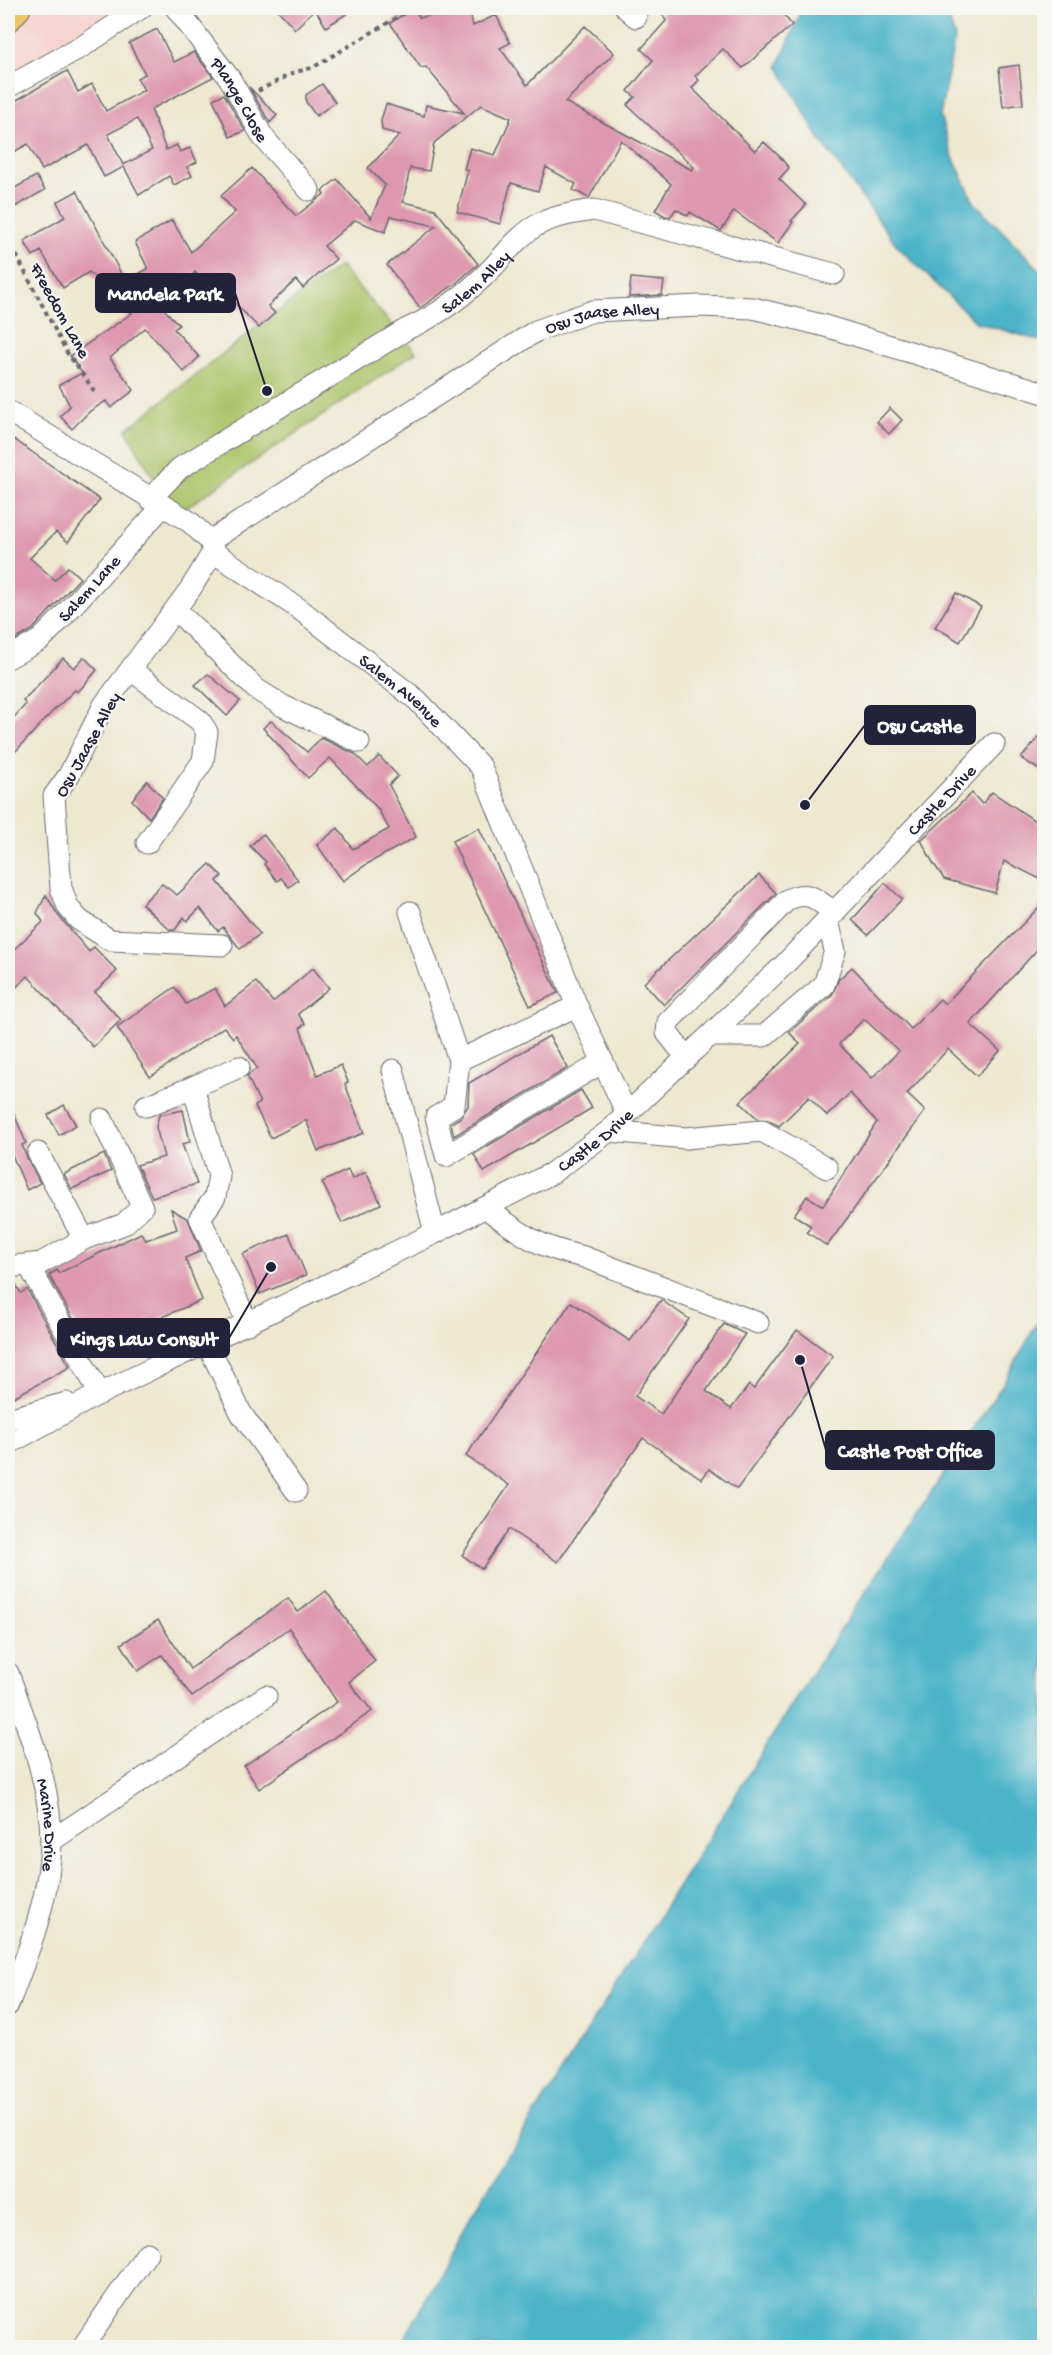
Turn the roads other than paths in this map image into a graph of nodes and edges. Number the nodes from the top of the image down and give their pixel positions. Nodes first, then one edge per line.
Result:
1 (17, 8) edge
2 (141, 8) edge
3 (176, 8) edge
4 (8, 18) edge
5 (8, 87) edge
6 (309, 190) dead end
7 (834, 274) dead end
8 (1044, 393) edge
9 (8, 411) edge
10 (156, 503) junction
11 (211, 546) junction
12 (176, 610) junction
13 (8, 658) edge
14 (131, 670) junction
15 (359, 742) dead end
16 (994, 744) dead end
17 (147, 843) dead end
18 (410, 912) dead end
19 (831, 916) junction
20 (222, 945) dead end
21 (577, 1006) junction
22 (711, 1036) junction
23 (687, 1058) junction
24 (459, 1060) junction
25 (603, 1062) junction
26 (239, 1066) dead end
27 (393, 1070) dead end
28 (193, 1087) junction
29 (146, 1106) dead end
30 (631, 1111) junction
31 (102, 1119) dead end
32 (609, 1131) junction
33 (38, 1153) dead end
34 (827, 1168) dead end
35 (486, 1208) junction
36 (435, 1233) junction
37 (84, 1239) junction
38 (29, 1266) junction
39 (8, 1268) edge
40 (758, 1323) dead end
41 (248, 1324) junction
42 (207, 1343) junction
43 (96, 1396) junction
44 (8, 1419) edge
45 (8, 1444) edge
46 (296, 1491) dead end
47 (8, 1673) edge
48 (266, 1696) dead end
49 (51, 1841) junction
50 (8, 2005) edge
51 (147, 2253) dead end
52 (82, 2348) edge

1 - 4 main road
2 - 5 street
3 - 6 street, Plange Close
7 - 10 street, Salem Alley
8 - 11 street, Osu Jaase Alley
9 - 10 street, Salem Avenue
10 - 11 street, Salem Avenue
10 - 13 street, Salem Lane
11 - 12 street, Osu Jaase Alley
11 - 21 street, Salem Avenue
12 - 14 street, Osu Jaase Alley
12 - 15 street
14 - 17 street
14 - 20 street, Osu Jaase Alley
16 - 19 street, Castle Drive
18 - 24 street
19 - 22 street, Castle Drive
19 - 22 street
19 - 23 street
21 - 24 street
21 - 25 street, Salem Avenue
22 - 23 street, Castle Drive
23 - 30 street, Castle Drive
24 - 25 street
25 - 30 street, Salem Avenue
26 - 28 street
27 - 36 street
28 - 29 street
28 - 41 street
30 - 32 street, Castle Drive
31 - 37 street
32 - 34 street
32 - 35 street, Castle Drive
33 - 37 street
35 - 36 street, Castle Drive
35 - 40 street
36 - 41 street, Castle Drive
37 - 38 street
38 - 39 street
38 - 43 street
41 - 42 street, Castle Drive
42 - 43 street, Castle Drive
42 - 46 street
43 - 44 street, Castle Drive
43 - 45 street, Castle Drive
47 - 49 street, Marine Drive
48 - 49 street
49 - 50 street, Marine Drive
51 - 52 street

